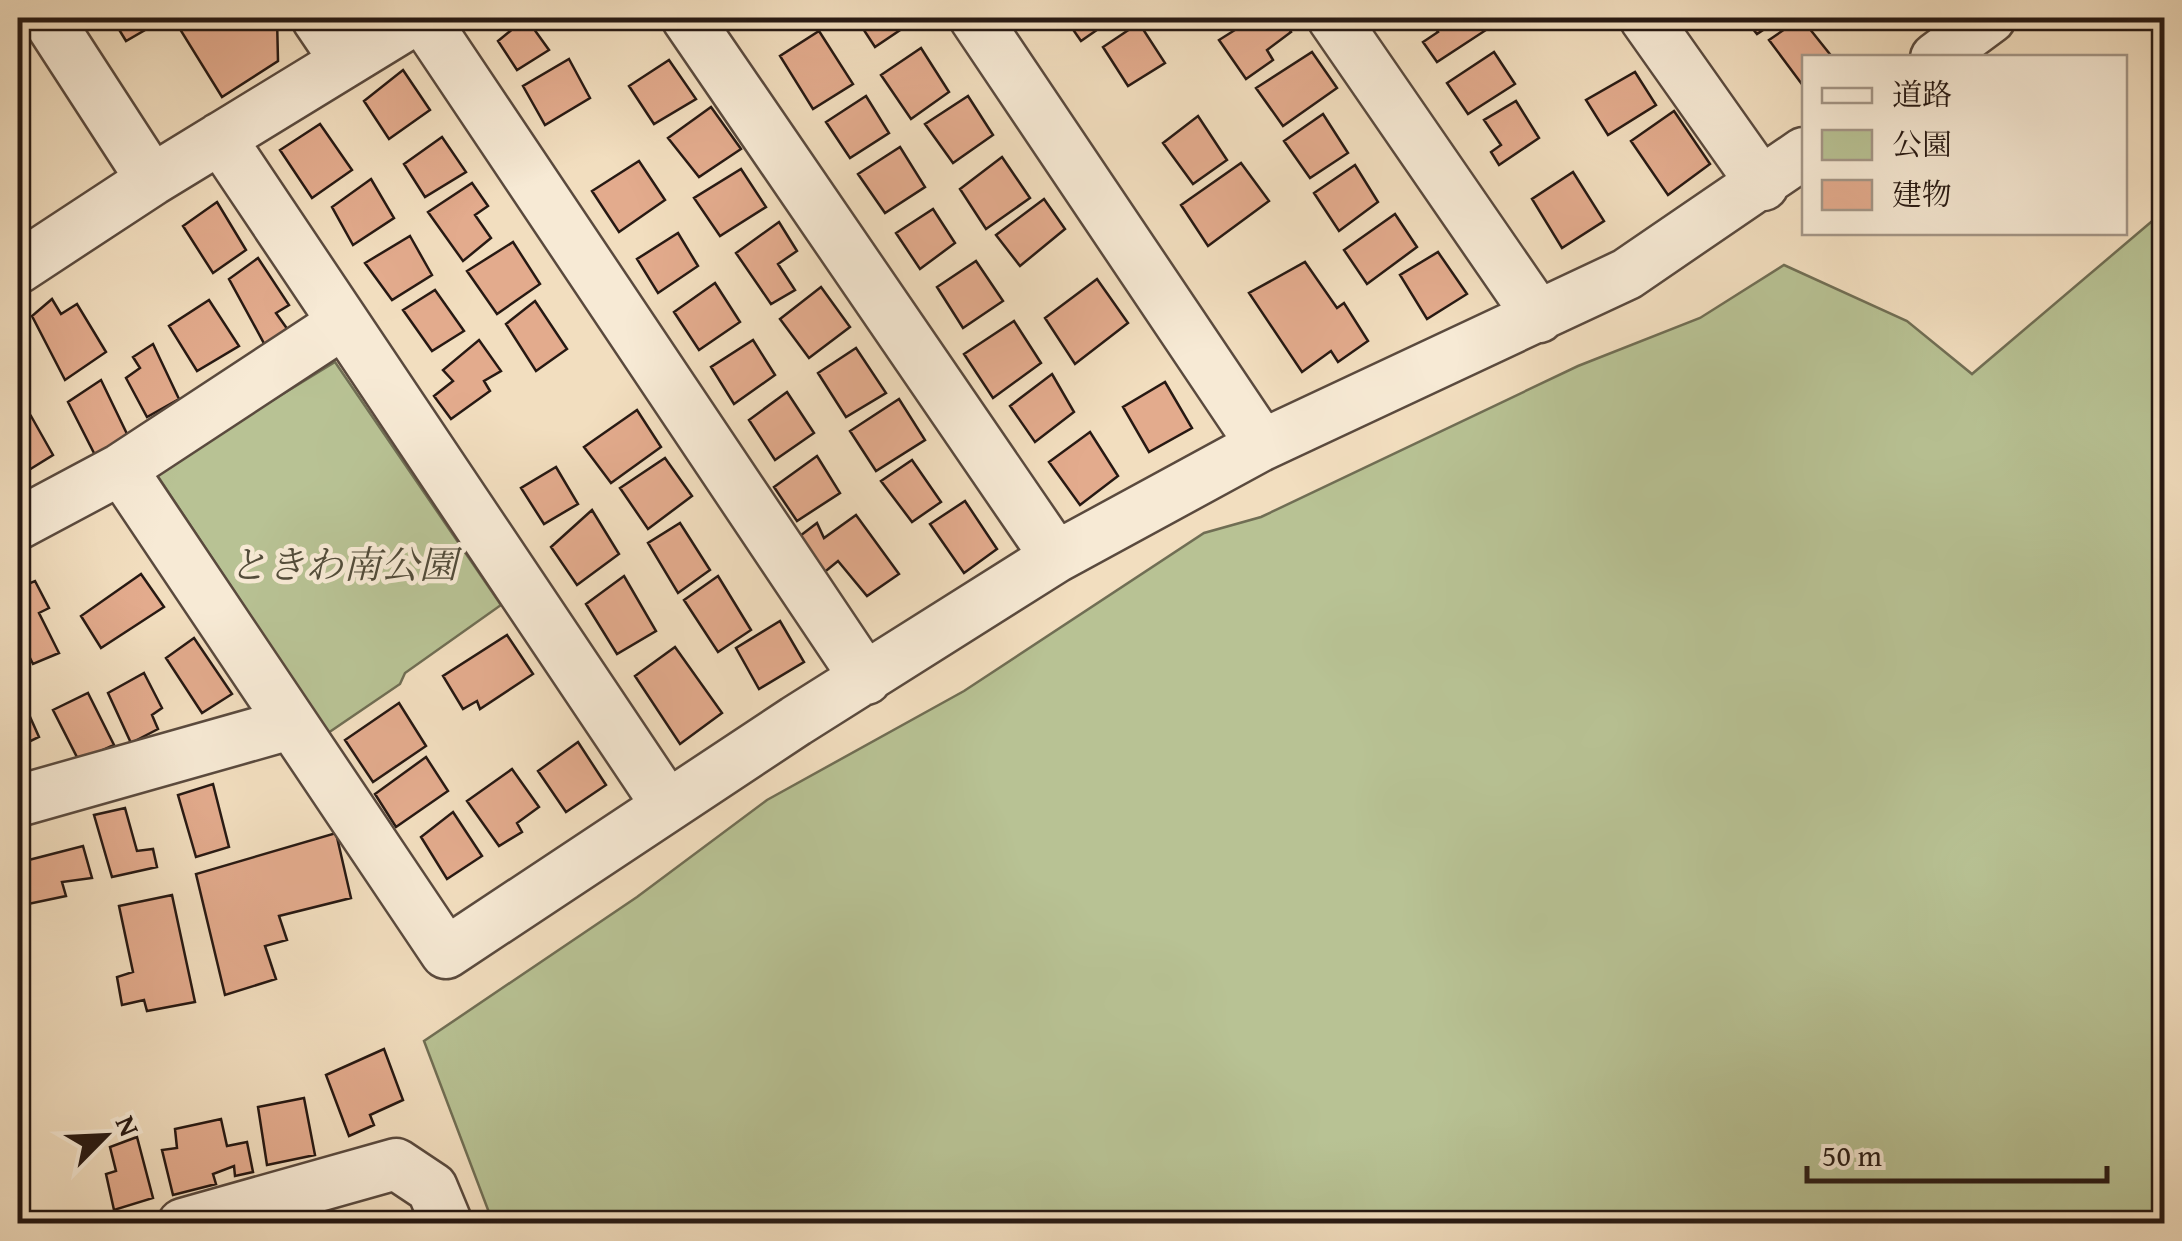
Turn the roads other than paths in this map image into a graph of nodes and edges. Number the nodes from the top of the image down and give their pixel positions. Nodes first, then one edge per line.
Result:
1 (47, 18) edge
2 (318, 18) edge
3 (420, 18) edge
4 (687, 18) edge
5 (975, 18) edge
6 (1333, 18) edge
7 (1645, 18) edge
8 (1990, 18) edge
9 (1940, 55) edge
10 (346, 61) junction
11 (220, 138) junction
12 (1802, 154) edge
13 (152, 180) junction
14 (1762, 184) junction
15 (18, 268) edge
16 (1540, 317) junction
17 (343, 323) junction
18 (1262, 445) junction
19 (120, 469) junction
20 (18, 524) edge
21 (1056, 557) junction
22 (866, 680) junction
23 (290, 724) junction
24 (18, 801) edge
25 (667, 805) junction
26 (192, 1222) edge
27 (447, 1224) edge

1 - 13 street
2 - 10 street
3 - 10 street
3 - 22 street
4 - 21 street
5 - 18 street
6 - 16 street
7 - 14 street
8 - 9 street
10 - 11 street
11 - 13 street
11 - 17 street
12 - 14 street
13 - 15 street
14 - 16 street
16 - 18 street
17 - 19 street
17 - 25 street
18 - 21 street
19 - 20 street
19 - 23 street
21 - 22 street
22 - 25 street
23 - 24 street
23 - 25 street
26 - 27 street

